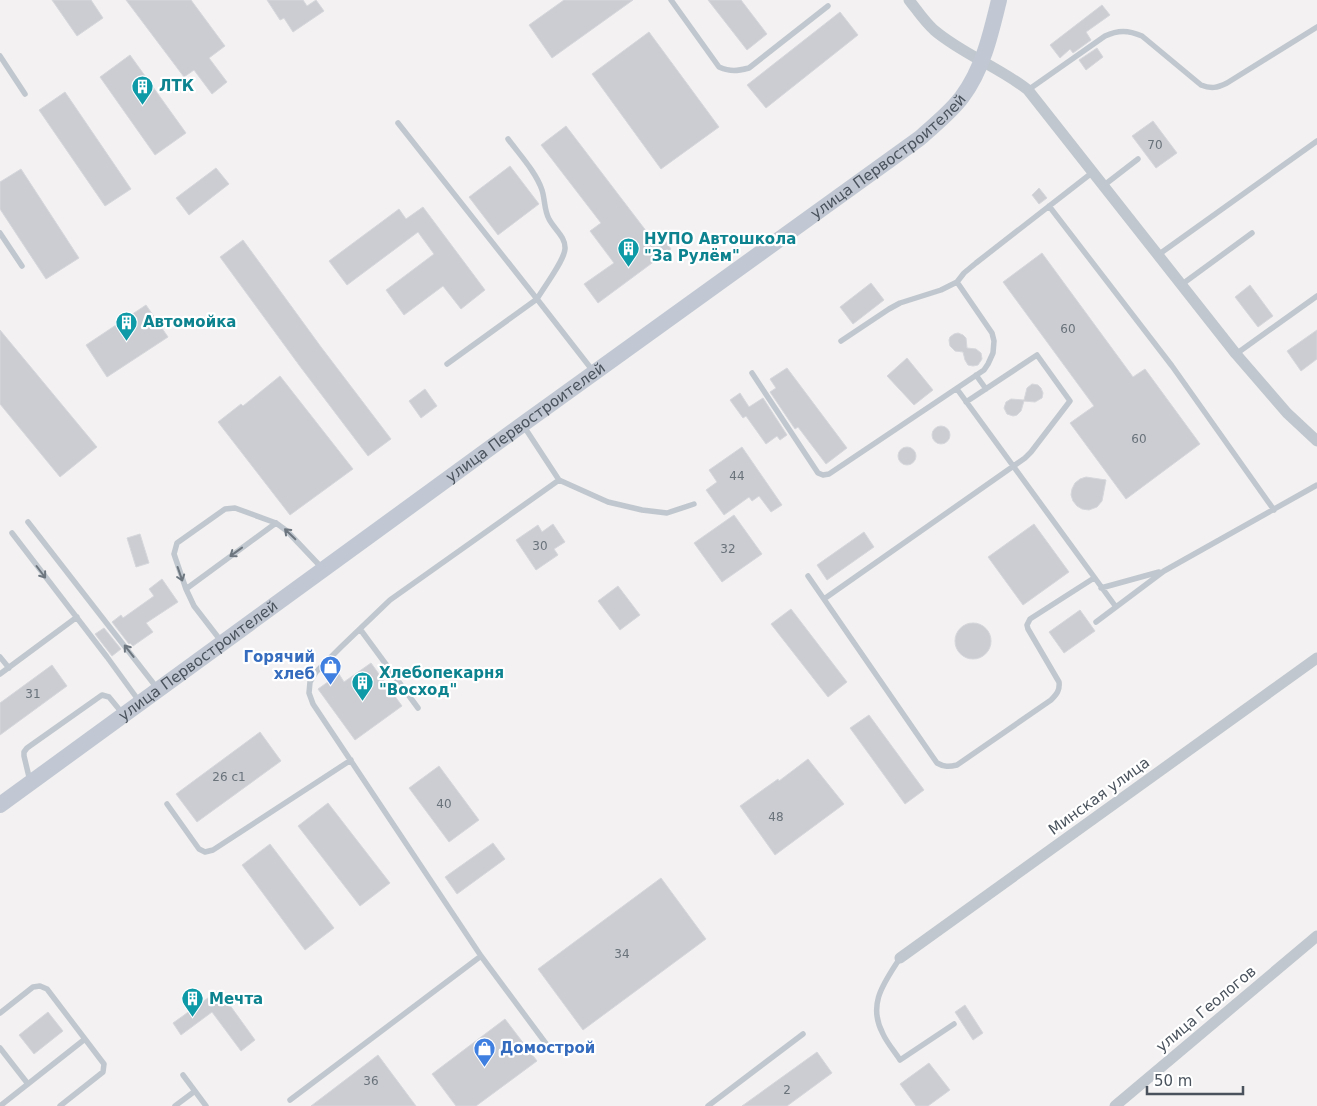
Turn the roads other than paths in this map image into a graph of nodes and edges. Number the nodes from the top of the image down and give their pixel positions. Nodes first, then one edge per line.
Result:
1 (670, 0) edge
2 (909, 0) edge
3 (999, 0) edge
4 (828, 6) dead end
5 (1317, 27) edge
6 (0, 56) edge
7 (982, 60) junction
8 (1028, 90) junction
9 (25, 94) dead end
10 (398, 123) dead end
11 (508, 139) dead end
12 (1317, 141) edge
13 (1138, 159) dead end
14 (1093, 172) junction
15 (1103, 186) junction
16 (1049, 206) junction
17 (0, 233) edge
18 (1252, 233) dead end
19 (1158, 255) junction
20 (22, 266) dead end
21 (957, 282) junction
22 (1181, 284) junction
23 (1317, 296) edge
24 (536, 299) junction
25 (841, 341) dead end
26 (1236, 354) junction
27 (447, 364) dead end
28 (594, 372) junction
29 (752, 373) dead end
30 (976, 375) junction
31 (986, 388) junction
32 (956, 389) junction
33 (966, 402) junction
34 (523, 424) junction
35 (1317, 442) edge
36 (1013, 467) junction
37 (559, 480) junction
38 (1317, 485) edge
39 (694, 504) dead end
40 (1274, 510) junction
41 (28, 522) dead end
42 (276, 523) junction
43 (12, 533) dead end
44 (323, 570) junction
45 (1164, 571) junction
46 (808, 576) dead end
47 (1094, 578) junction
48 (1101, 588) junction
49 (186, 589) junction
50 (824, 599) junction
51 (1116, 607) junction
52 (77, 618) junction
53 (1096, 622) dead end
54 (360, 629) junction
55 (222, 643) junction
56 (0, 658) edge
57 (1317, 658) edge
58 (9, 668) junction
59 (0, 674) edge
60 (159, 690) junction
61 (140, 703) junction
62 (418, 708) dead end
63 (124, 715) junction
64 (351, 760) junction
65 (30, 783) junction
66 (167, 804) dead end
67 (0, 806) edge
68 (1317, 936) edge
69 (481, 956) junction
70 (900, 958) joint
71 (0, 1013) edge
72 (954, 1024) dead end
73 (804, 1034) dead end
74 (85, 1039) junction
75 (548, 1045) dead end
76 (0, 1048) edge
77 (183, 1075) dead end
78 (28, 1084) junction
79 (195, 1091) junction
80 (290, 1100) dead end
81 (0, 1106) edge
82 (60, 1106) edge
83 (175, 1106) edge
84 (206, 1106) edge
85 (708, 1106) edge
86 (1115, 1106) edge

1 - 4 lane
2 - 7 street
3 - 7 street, улица Первостроителей
5 - 8 lane
6 - 9 lane
7 - 8 street
7 - 28 street, улица Первостроителей
8 - 14 street
10 - 24 lane
11 - 24 lane
12 - 19 lane
13 - 15 lane
14 - 15 street
14 - 16 lane
15 - 19 street
16 - 21 lane
16 - 40 lane
17 - 20 lane
18 - 22 lane
19 - 22 street
21 - 25 lane
21 - 30 lane
22 - 26 street
23 - 26 lane
24 - 27 lane
24 - 28 lane
26 - 35 street
28 - 34 street, улица Первостроителей
29 - 32 lane
30 - 31 lane
30 - 32 lane
31 - 33 lane
31 - 36 lane
32 - 33 lane
33 - 36 lane
34 - 37 lane
34 - 44 street, улица Первостроителей
36 - 47 lane
36 - 50 lane
37 - 39 lane
37 - 54 lane
38 - 40 lane
40 - 45 lane
60 -> 41 lane
44 -> 42 lane
42 -> 49 lane
42 -> 49 lane
43 -> 52 lane
44 - 55 street, улица Первостроителей
45 - 48 lane
45 - 51 lane
46 - 50 lane
47 - 48 lane
47 - 50 lane
48 - 51 lane
49 - 55 lane
51 - 53 lane
52 - 58 lane
52 - 61 lane
54 - 62 lane
54 - 64 lane
55 - 60 street, улица Первостроителей
56 - 58 lane
57 - 70 street, Минская улица
58 - 59 lane
60 - 61 street, улица Первостроителей
61 - 63 street, улица Первостроителей
63 - 65 street, улица Первостроителей
63 - 65 lane
64 - 66 lane
64 - 69 lane
65 - 67 street, улица Первостроителей
68 - 86 street, улица Геологов
69 - 75 lane
69 - 80 lane
70 - 72 lane
71 - 74 lane
73 - 85 lane
74 - 78 lane
74 - 82 lane
76 - 78 lane
77 - 79 lane
78 - 81 lane
79 - 83 lane
79 - 84 lane

